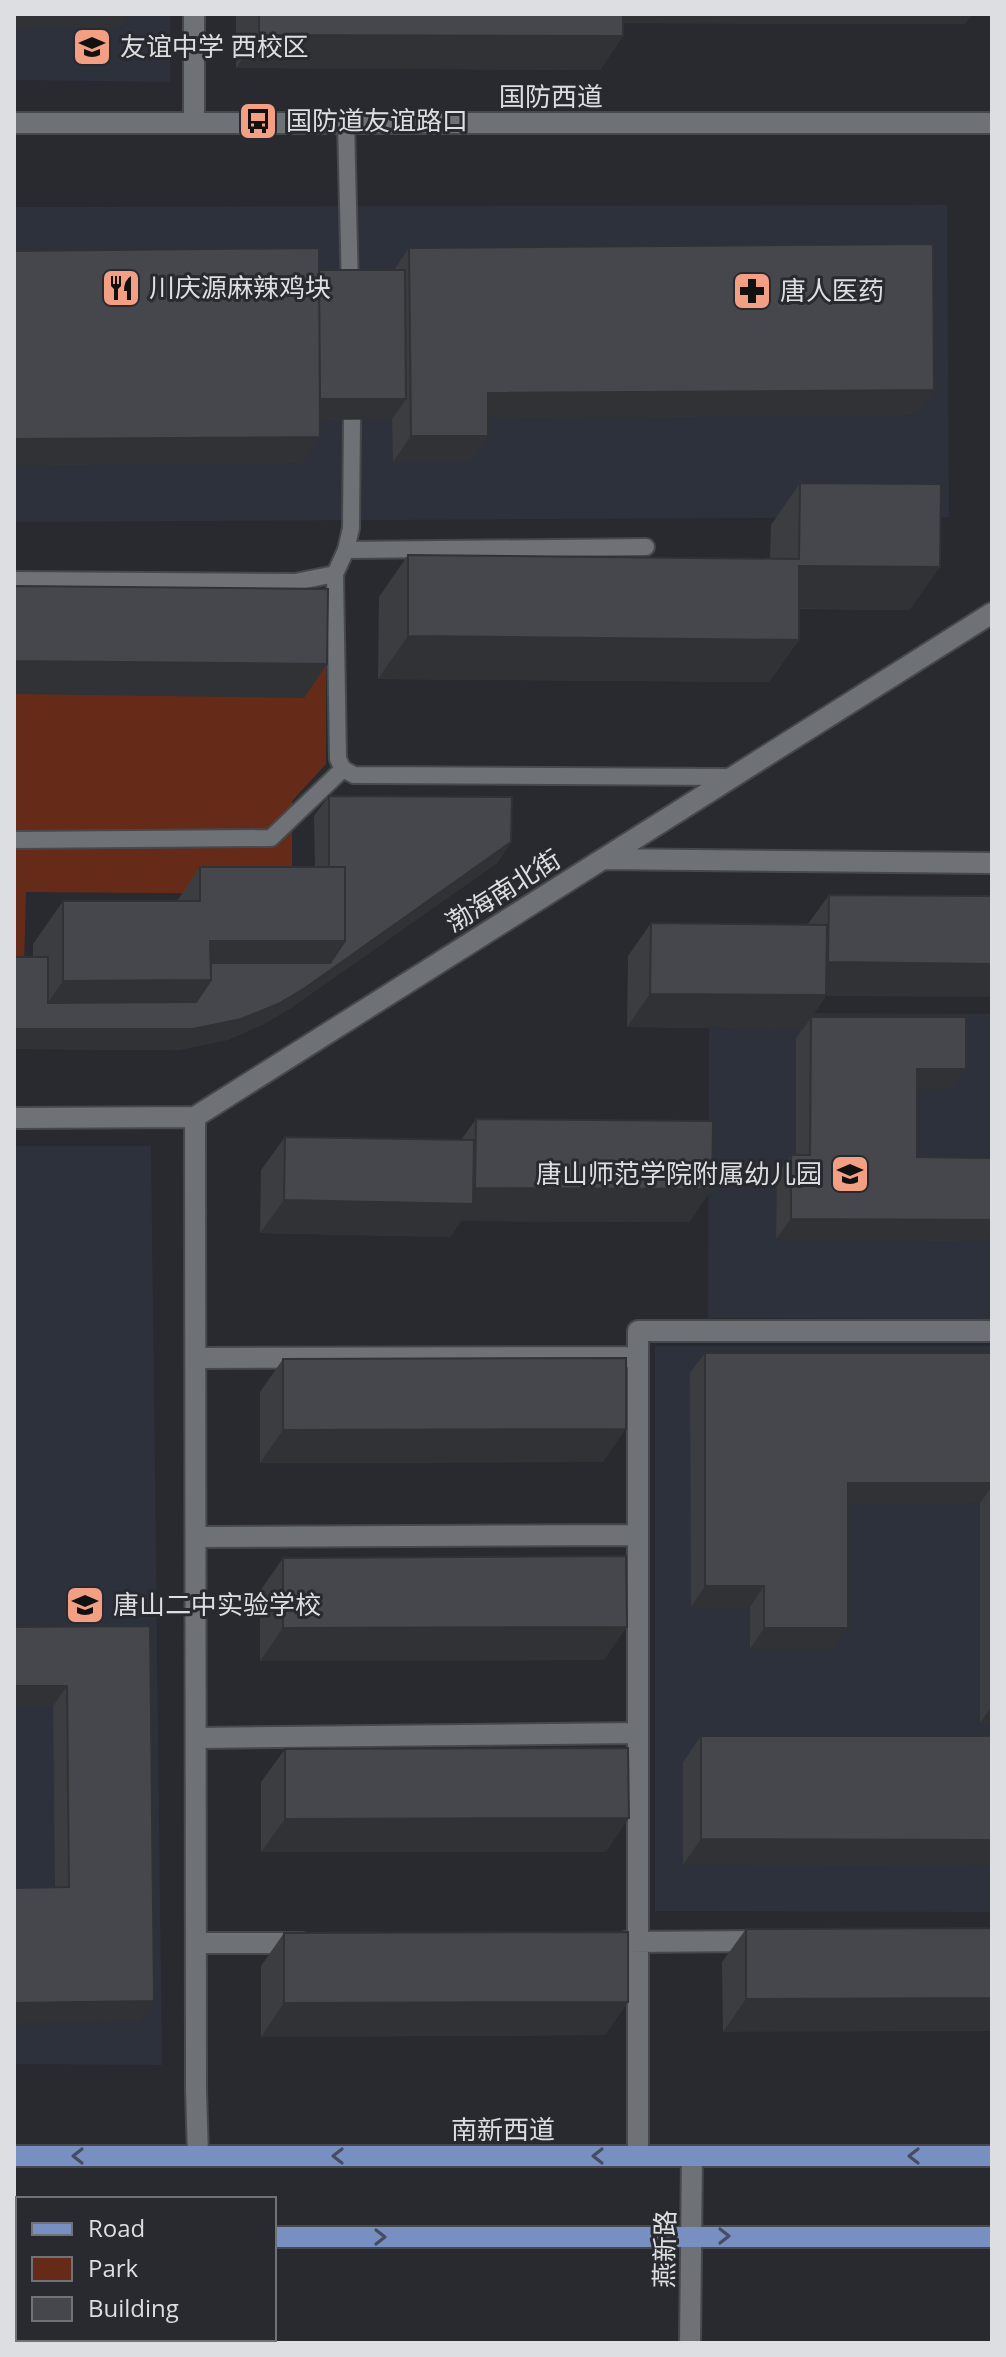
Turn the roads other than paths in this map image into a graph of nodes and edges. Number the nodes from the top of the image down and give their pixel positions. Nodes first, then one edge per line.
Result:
1 (194, 14) edge
2 (14, 123) edge
3 (194, 123) junction
4 (346, 123) junction
5 (992, 123) edge
6 (350, 290) edge
7 (352, 420) edge
8 (646, 547) dead end
9 (346, 550) junction
10 (335, 574) junction
11 (14, 580) edge
12 (992, 613) edge
13 (343, 769) junction
14 (733, 777) junction
15 (14, 840) edge
16 (604, 859) junction
17 (992, 863) edge
18 (195, 1117) junction
19 (14, 1118) edge
20 (992, 1331) edge
21 (638, 1357) junction
22 (196, 1358) junction
23 (638, 1535) junction
24 (196, 1537) junction
25 (638, 1733) junction
26 (197, 1738) junction
27 (776, 1941) edge
28 (606, 1942) edge
29 (638, 1942) junction
30 (198, 1943) junction
31 (323, 1943) edge
32 (198, 2155) junction
33 (14, 2156) edge
34 (638, 2156) junction
35 (692, 2156) junction
36 (992, 2156) edge
37 (691, 2236) junction
38 (276, 2237) edge
39 (992, 2237) edge
40 (690, 2343) edge

1 - 3 street
2 - 3 street, 国防西道
3 - 4 street, 国防西道
4 - 5 street, 国防西道
4 - 6 lane
7 - 9 lane
8 - 9 lane
9 - 10 lane
10 - 11 lane
10 - 13 lane
12 - 14 street, 渤海南北街
13 - 14 lane
13 - 15 lane
14 - 16 street, 渤海南北街
16 - 17 street
16 - 18 street, 渤海南北街
18 - 19 street
18 - 22 street
20 - 21 street
21 - 22 street
21 - 23 street
22 - 24 street
23 - 24 street
23 - 25 street
24 - 26 street
25 - 26 street
25 - 29 street
26 - 30 street
27 - 29 street
28 - 29 street
29 - 34 street
30 - 31 street
30 - 32 street
32 -> 33 main road, 南新西道
34 -> 32 main road, 南新西道
34 - 35 main road, 南新西道
36 -> 35 main road, 南新西道
35 - 37 street, 燕新路
38 -> 37 main road
37 -> 39 main road
37 - 40 street, 燕新路

